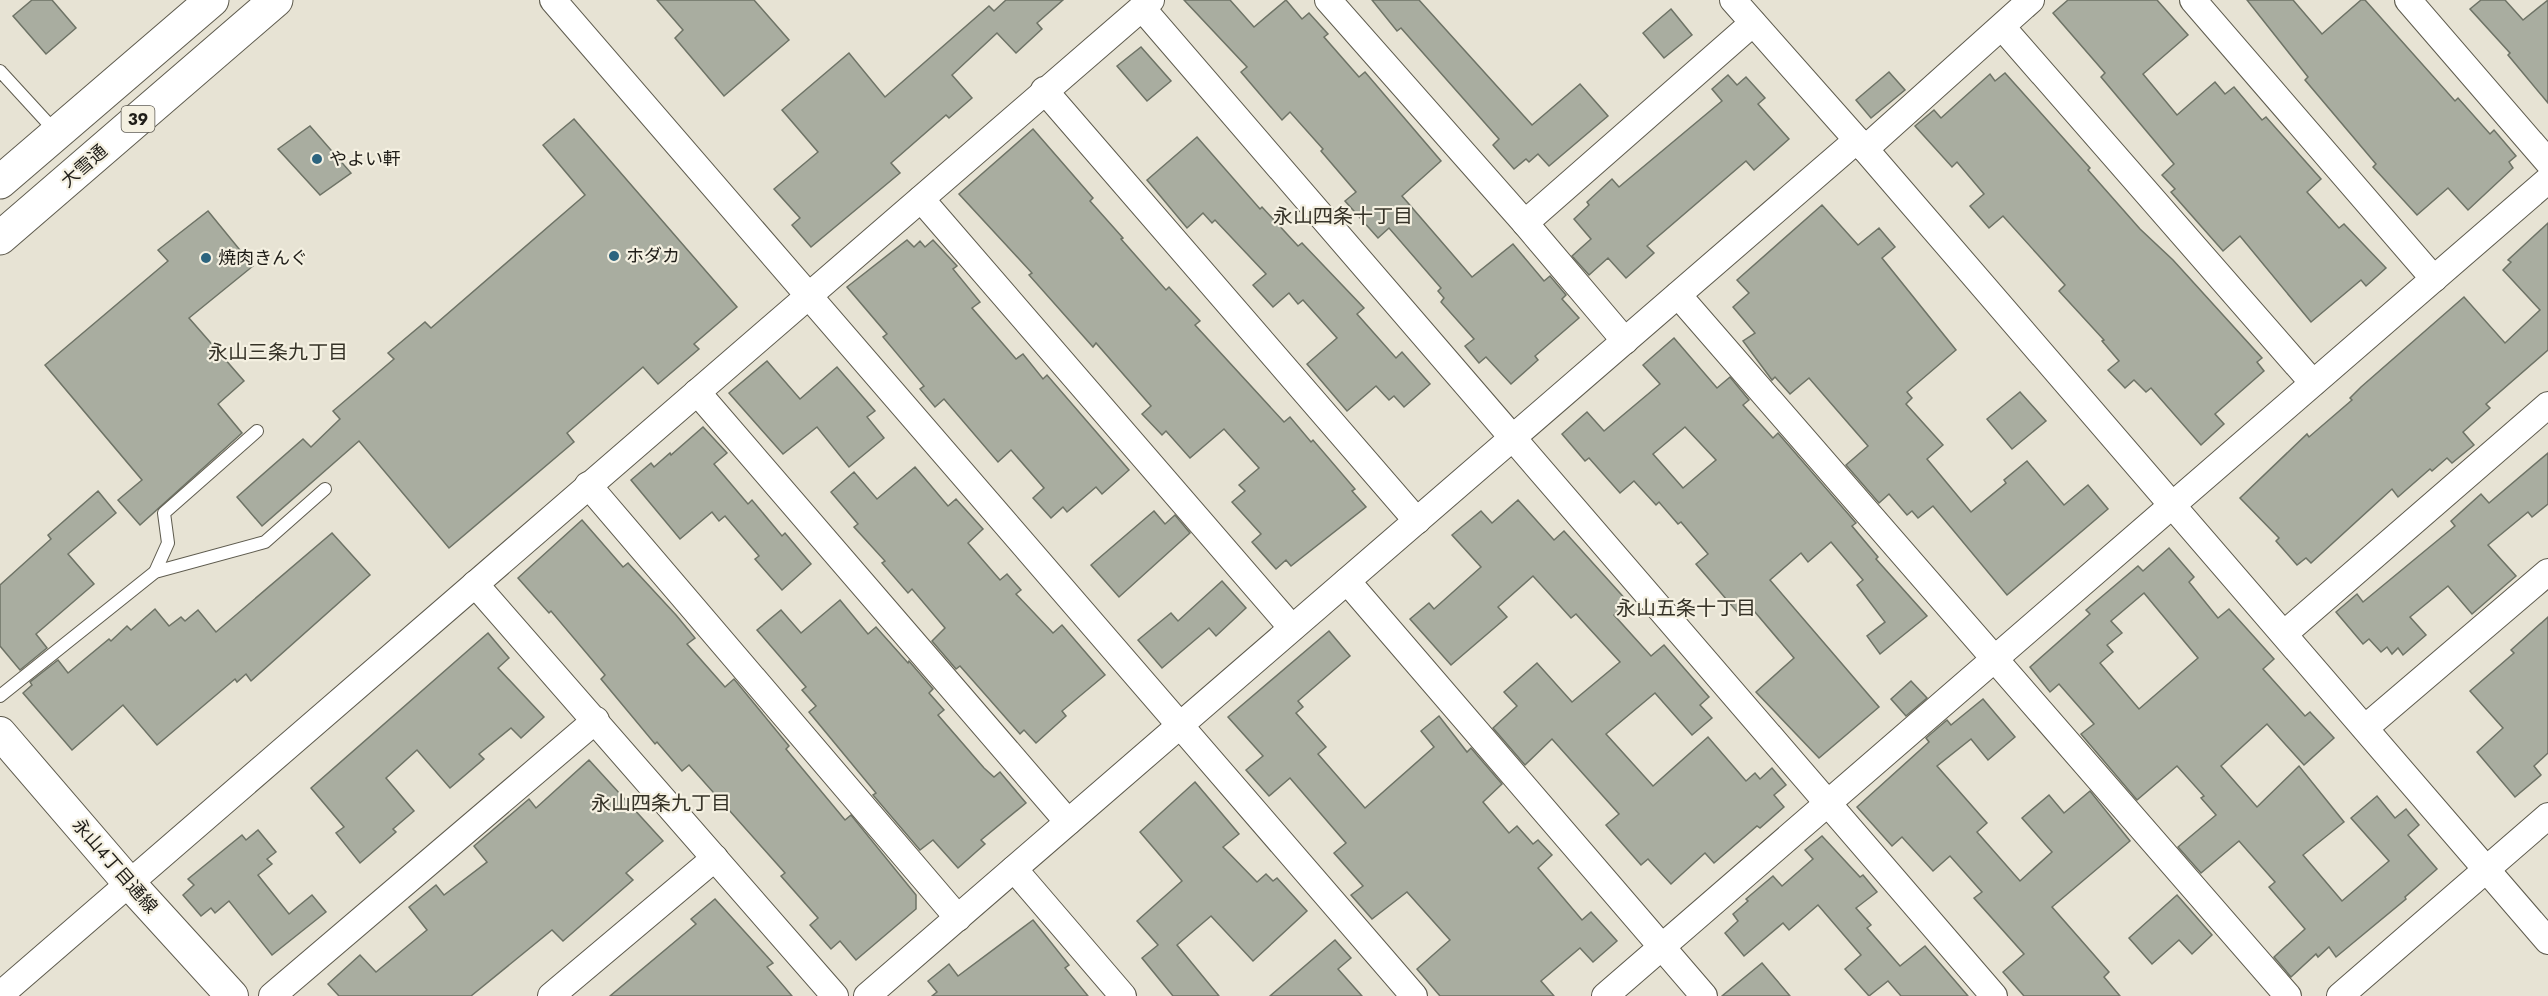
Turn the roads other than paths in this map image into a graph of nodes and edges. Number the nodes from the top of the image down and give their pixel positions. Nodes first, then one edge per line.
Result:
1 (212, 0) edge
2 (553, 0) edge
3 (1328, 0) edge
4 (1733, 0) edge
5 (2031, 0) edge
6 (2193, 0) edge
7 (2408, 0) edge
8 (272, 1) edge
9 (1146, 4) edge
10 (1753, 23) junction
11 (2002, 27) junction
12 (0, 71) edge
13 (1044, 90) junction
14 (57, 133) junction
15 (1861, 145) junction
16 (2548, 162) edge
17 (2548, 180) edge
18 (0, 182) edge
19 (921, 199) junction
20 (1525, 223) junction
21 (0, 238) edge
22 (2434, 279) junction
23 (1678, 295) junction
24 (807, 297) junction
25 (1624, 341) junction
26 (2313, 383) junction
27 (697, 392) junction
28 (2548, 405) edge
29 (257, 430) dead end
30 (1512, 438) junction
31 (588, 485) junction
32 (325, 489) dead end
33 (2172, 505) junction
34 (1417, 521) junction
35 (155, 572) junction
36 (2548, 572) edge
37 (1347, 581) junction
38 (475, 584) junction
39 (1292, 628) junction
40 (2284, 634) junction
41 (1994, 659) junction
42 (0, 696) edge
43 (596, 720) junction
44 (1179, 726) junction
45 (2365, 728) junction
46 (0, 733) edge
47 (1828, 803) junction
48 (2548, 816) edge
49 (1068, 822) junction
50 (715, 858) junction
51 (1014, 869) junction
52 (2486, 869) junction
53 (129, 883) junction
54 (958, 918) junction
55 (2548, 941) edge
56 (1662, 947) junction
57 (0, 994) edge
58 (232, 996) edge
59 (272, 996) edge
60 (551, 996) edge
61 (835, 996) edge
62 (867, 996) edge
63 (1122, 996) edge
64 (1414, 996) edge
65 (1605, 996) edge
66 (1704, 996) edge
67 (1994, 996) edge
68 (2288, 996) edge
69 (2340, 996) edge

1 - 14 highway, 39
2 - 24 street
3 - 20 street
4 - 10 street
5 - 11 street
6 - 22 street
7 - 16 street
8 - 21 highway, 大雪通 / 39
9 - 13 street
9 - 30 street
10 - 15 street
10 - 20 street
11 - 15 street
11 - 26 street
12 - 14 lane
13 - 19 street
13 - 34 street
14 - 18 highway, 39
15 - 23 street
15 - 33 street
17 - 22 street
19 - 24 street
19 - 39 street
20 - 25 street
22 - 26 street
23 - 25 street
23 - 41 street
24 - 27 street
24 - 44 street
25 - 30 street
26 - 33 street
27 - 31 street
27 - 49 street
28 - 40 street
29 - 35 lane
30 - 34 street
30 - 47 street
31 - 38 street
31 - 54 street
32 - 35 lane
33 - 40 street
33 - 41 street
34 - 37 street
35 - 42 lane
36 - 45 street
37 - 39 street
37 - 56 street
38 - 43 street
38 - 53 street
39 - 44 street
40 - 45 street
41 - 47 street
41 - 68 street
43 - 50 street
43 - 59 street
44 - 49 street
44 - 64 street
45 - 52 street
46 - 53 street, 永山4丁目通線
47 - 56 street
47 - 67 street
48 - 52 street
49 - 51 street
50 - 60 street
50 - 61 street
51 - 54 street
51 - 63 street
52 - 55 street
52 - 69 street
53 - 57 street
53 - 58 street, 永山4丁目通線
54 - 62 street
56 - 65 street
56 - 66 street

